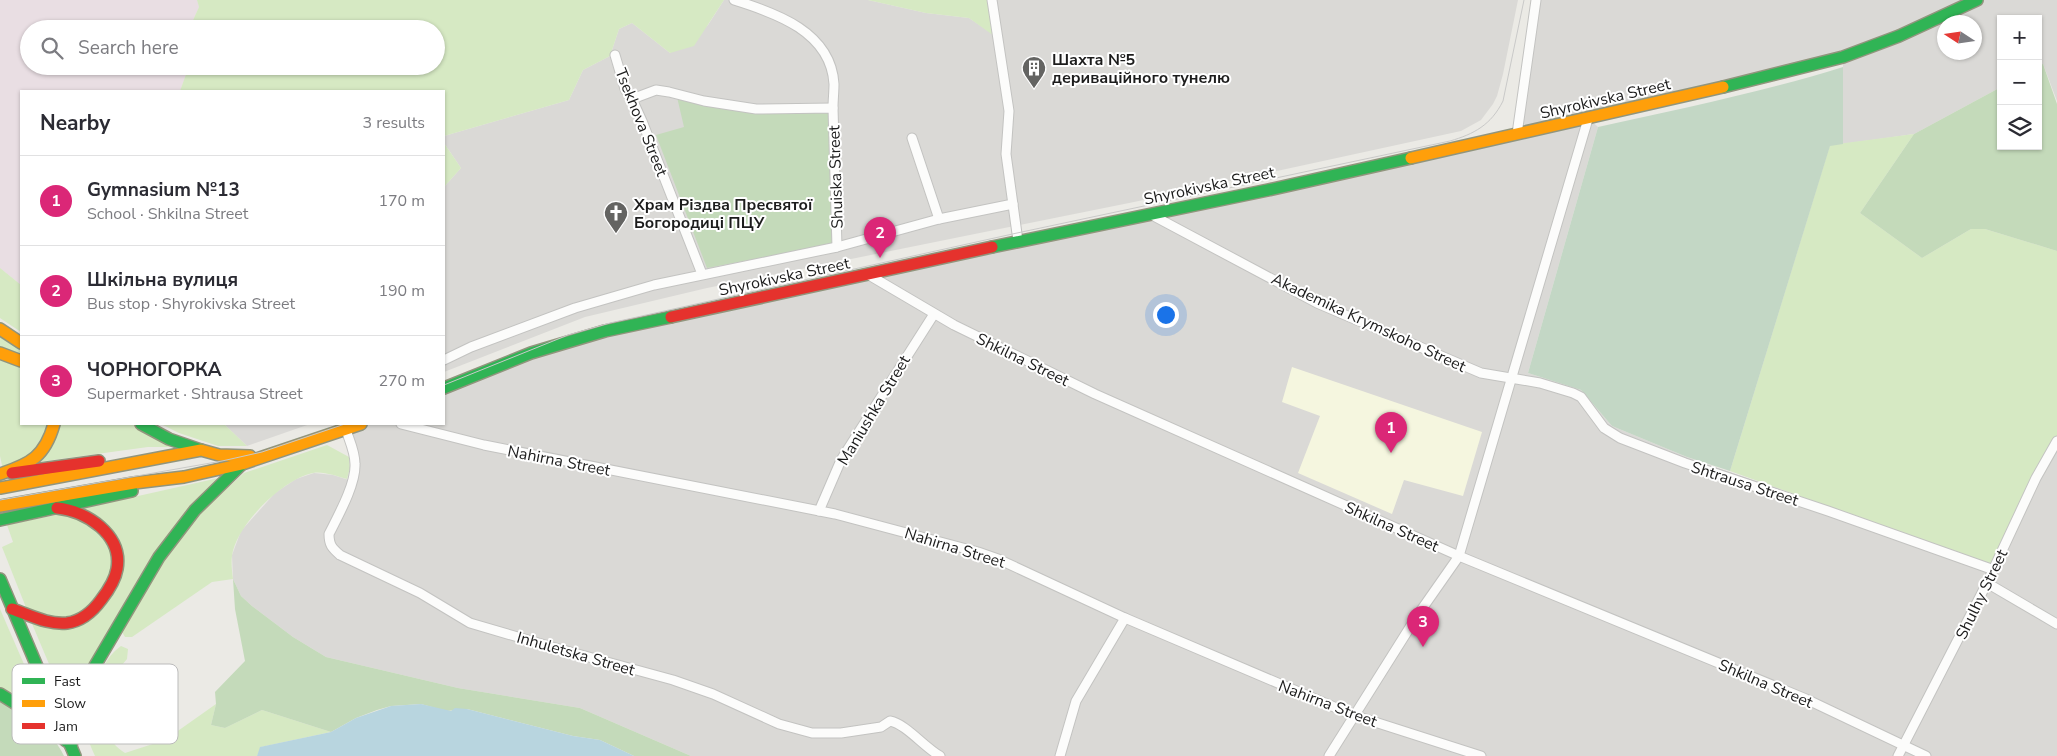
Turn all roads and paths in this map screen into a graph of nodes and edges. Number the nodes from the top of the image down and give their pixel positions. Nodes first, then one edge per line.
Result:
1 (734, 0) edge
2 (992, 0) edge
3 (1536, 0) edge
4 (1978, 0) edge
5 (615, 55) dead end
6 (632, 99) junction
7 (833, 108) junction
8 (1588, 119) junction
9 (1517, 134) junction
10 (912, 138) dead end
11 (1012, 204) junction
12 (1150, 214) junction
13 (939, 219) junction
14 (1018, 241) junction
15 (838, 247) junction
16 (702, 274) junction
17 (869, 274) junction
18 (934, 314) junction
19 (0, 329) edge
20 (20, 342) edge
21 (0, 353) edge
22 (445, 360) edge
23 (20, 362) edge
24 (1511, 380) junction
25 (445, 388) edge
26 (54, 425) edge
27 (143, 425) edge
28 (358, 425) edge
29 (405, 425) edge
30 (346, 430) junction
31 (2057, 442) edge
32 (201, 450) junction
33 (284, 450) junction
34 (178, 454) junction
35 (242, 464) junction
36 (0, 474) edge
37 (184, 476) junction
38 (0, 488) edge
39 (0, 506) edge
40 (57, 508) junction
41 (819, 511) junction
42 (0, 520) edge
43 (1458, 556) junction
44 (1994, 570) junction
45 (0, 579) edge
46 (1987, 583) junction
47 (12, 608) junction
48 (1125, 618) junction
49 (2057, 624) edge
50 (36, 664) edge
51 (96, 664) edge
52 (0, 694) edge
53 (12, 702) edge
54 (1353, 715) junction
55 (1904, 745) junction
56 (940, 756) edge
57 (1060, 756) edge
58 (1329, 756) edge
59 (1481, 756) edge
60 (1898, 756) edge
61 (1926, 756) edge

1 - 7 street, Shuiska Street
2 - 11 street
3 - 9 street
4 - 8 main road, Shyrokivska Street
5 - 6 street, Tsekhova Street
6 - 7 street, Shuiska Street
6 - 16 street, Tsekhova Street
7 - 15 street, Shuiska Street
8 - 9 main road, Shyrokivska Street
8 - 24 street
9 - 12 main road, Shyrokivska Street
10 - 13 street
11 - 13 street
11 - 14 street
12 - 14 main road, Shyrokivska Street
12 - 24 street, Akademika Krymskoho Street
13 - 15 street
14 - 17 main road, Shyrokivska Street
15 - 16 street
16 - 22 street
17 - 18 street, Shkilna Street
17 - 25 main road, Shyrokivska Street
18 - 41 street, Maniushka Street
18 - 43 street, Shkilna Street
19 - 20 main road
21 - 23 main road
24 - 43 street
24 - 44 street, Shtrausa Street
26 - 36 main road
27 - 32 main road
28 - 30 main road
29 - 41 street, Nahirna Street
30 - 33 main road
30 - 56 street, Inhuletska Street
31 - 44 street, Shulhy Street
32 - 33 main road
32 - 34 main road
33 - 35 main road
34 - 36 main road
34 - 38 main road
35 - 37 main road
35 - 51 main road
37 - 39 main road
37 - 40 main road
40 - 42 main road
40 - 47 main road
41 - 48 street, Nahirna Street
43 - 54 street
43 - 55 street, Shkilna Street
44 - 46 street, Shulhy Street
45 - 47 main road
46 - 49 street
46 - 55 street, Shulhy Street
47 - 50 main road
48 - 54 street, Nahirna Street
48 - 57 street
52 - 53 main road
54 - 58 street
54 - 59 street, Nahirna Street
55 - 60 street, Shulhy Street
55 - 61 street, Shkilna Street

